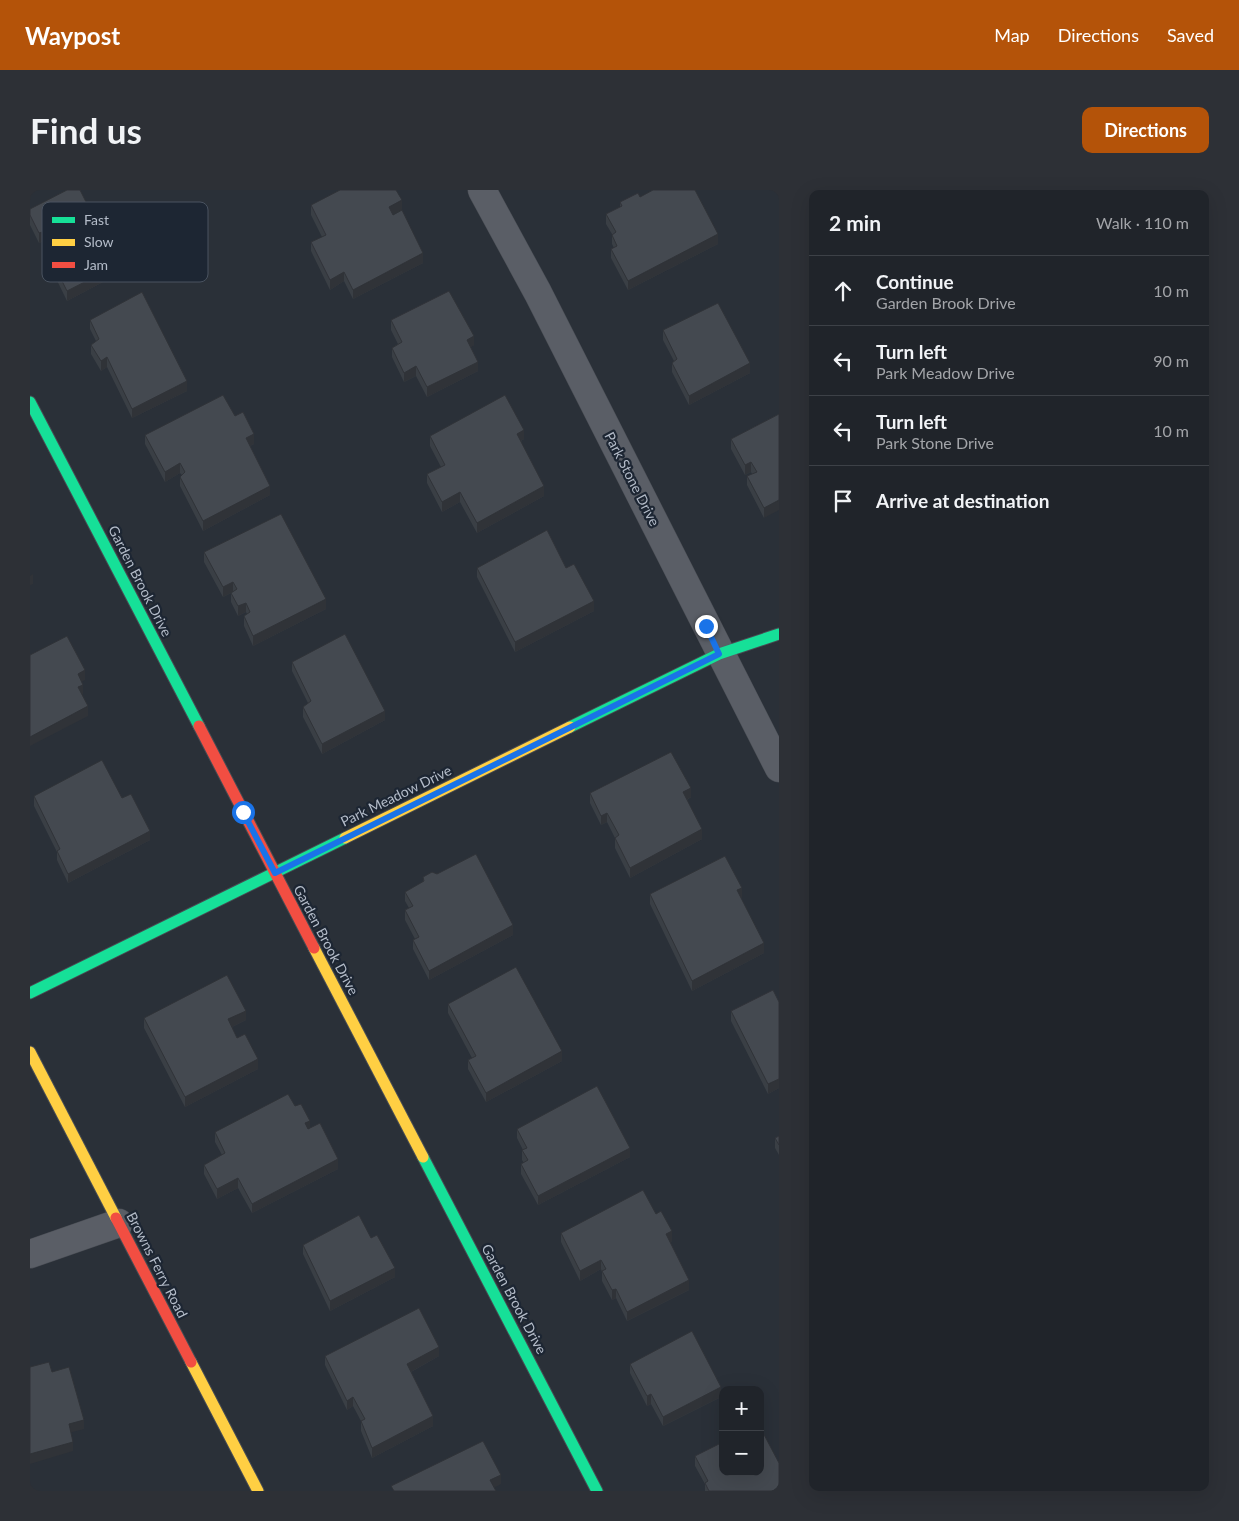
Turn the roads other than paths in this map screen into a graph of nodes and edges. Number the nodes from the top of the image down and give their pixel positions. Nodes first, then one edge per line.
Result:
1 (482, 190) edge
2 (30, 402) edge
3 (779, 634) edge
4 (719, 654) junction
5 (779, 768) edge
6 (275, 873) junction
7 (30, 993) edge
8 (30, 1052) edge
9 (118, 1223) junction
10 (30, 1254) edge
11 (258, 1491) edge
12 (597, 1491) edge

1 - 4 street, Park Stone Drive
2 - 6 street, Garden Brook Drive
3 - 4 street, Park Meadow Drive
4 - 5 street, Park Stone Drive
4 - 6 street, Park Meadow Drive
6 - 7 street, Park Meadow Drive
6 - 12 street, Garden Brook Drive
8 - 9 street, Browns Ferry Road
9 - 10 street
9 - 11 street, Browns Ferry Road

